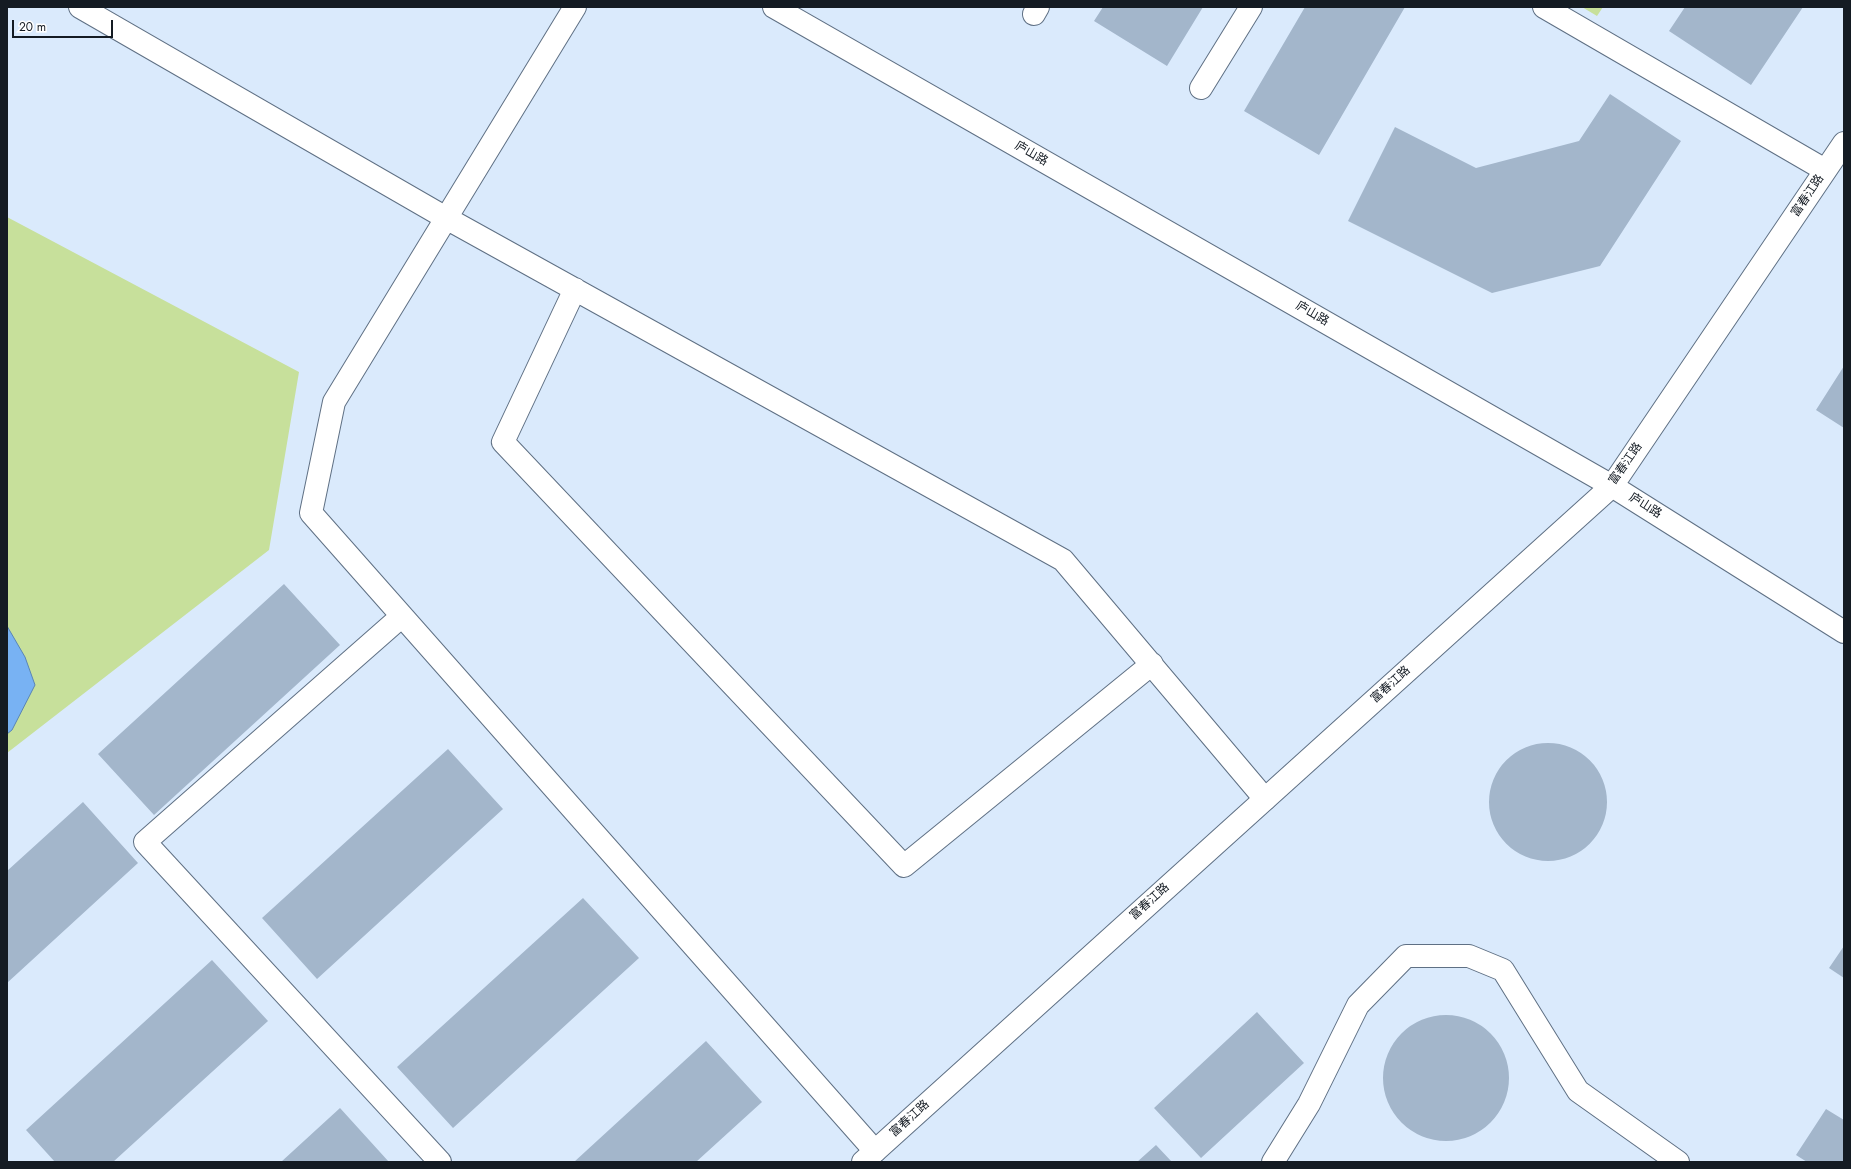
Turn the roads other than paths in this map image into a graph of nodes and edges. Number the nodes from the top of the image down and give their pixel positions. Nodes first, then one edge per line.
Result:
1 (80, 7) edge
2 (575, 7) edge
3 (774, 7) edge
4 (1251, 7) edge
5 (1544, 7) edge
6 (1201, 88) dead end
7 (1844, 143) edge
8 (1826, 170) junction
9 (446, 218) junction
10 (575, 289) junction
11 (1612, 486) junction
12 (402, 616) junction
13 (1844, 632) edge
14 (1152, 664) junction
15 (1266, 799) junction
16 (869, 1157) edge
17 (440, 1162) edge
18 (1273, 1162) edge
19 (1678, 1162) edge

1 - 9 street
2 - 9 street
3 - 11 street, 庐山路
4 - 6 street
5 - 8 street
7 - 8 street, 富春江路
8 - 11 street, 富春江路
9 - 10 street
9 - 12 street
10 - 14 street
10 - 14 street
11 - 13 street, 庐山路
11 - 15 street, 富春江路
12 - 16 street
12 - 17 street
14 - 15 street
15 - 16 street, 富春江路
18 - 19 street

